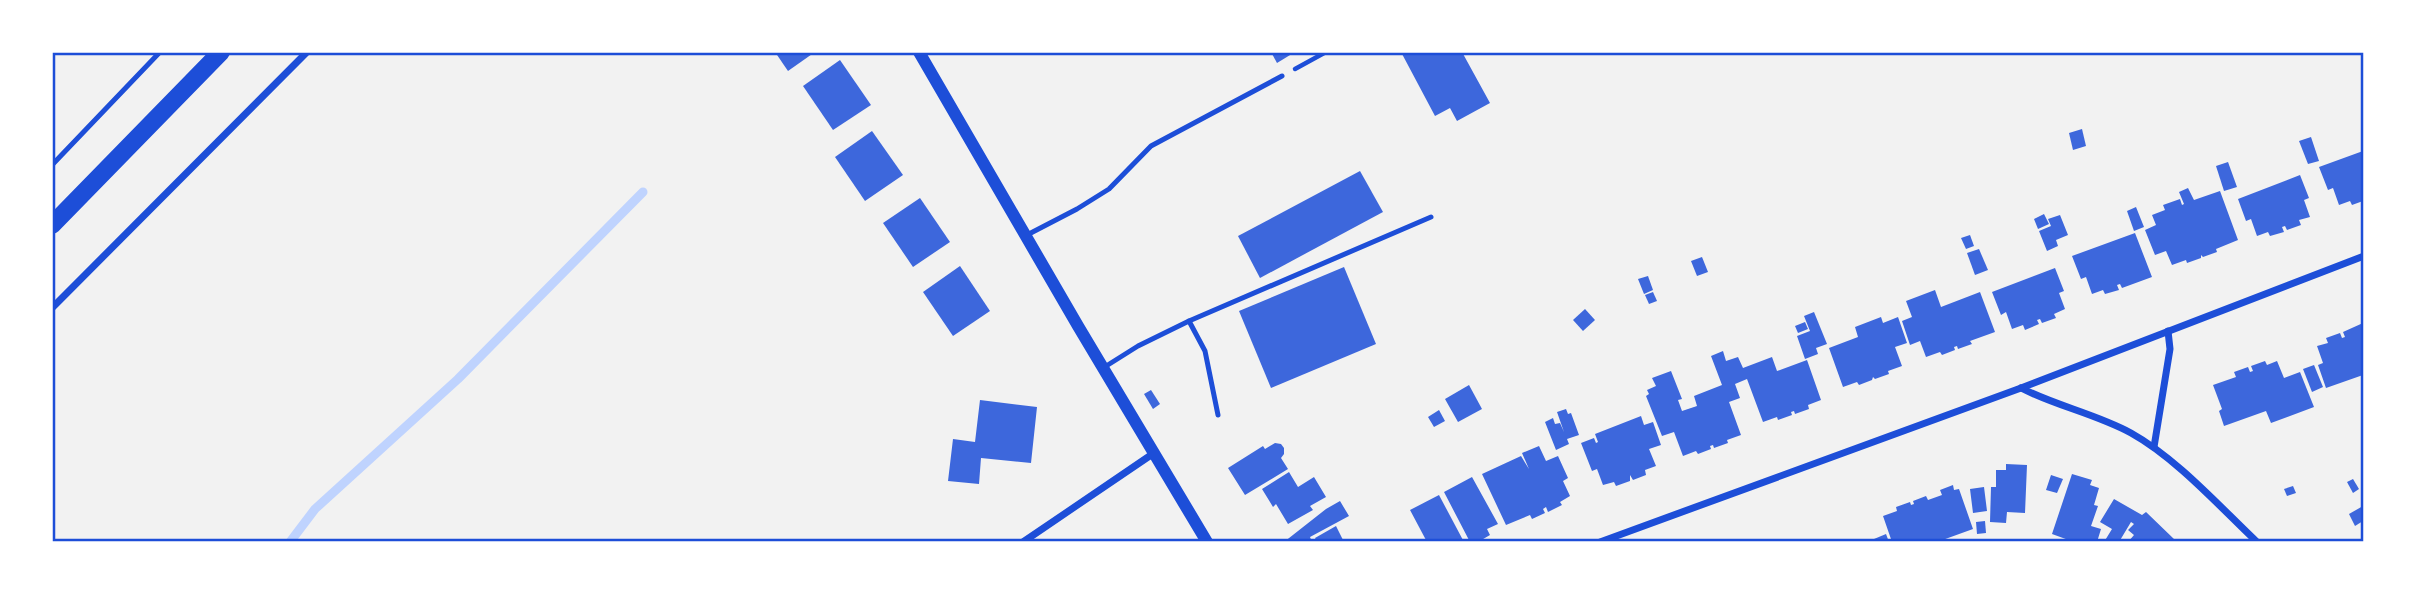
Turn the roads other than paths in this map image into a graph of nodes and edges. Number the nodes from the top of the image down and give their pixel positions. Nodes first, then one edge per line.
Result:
1 (160, 52) edge
2 (221, 52) edge
3 (307, 52) edge
4 (919, 52) edge
5 (1282, 76) road end
6 (52, 165) edge
7 (1431, 217) dead end
8 (52, 225) edge
9 (1025, 236) junction
10 (2364, 257) edge
11 (52, 308) edge
12 (1189, 321) junction
13 (2168, 331) junction
14 (1103, 368) junction
15 (2021, 388) junction
16 (1218, 415) dead end
17 (2154, 447) junction
18 (1154, 453) junction
19 (1023, 541) edge
20 (1207, 541) edge
21 (1600, 541) edge
22 (2257, 541) edge

1 - 6 lane
2 - 8 main road
3 - 11 street
4 - 9 street
5 - 9 lane
7 - 12 lane
9 - 14 street
10 - 13 street
12 - 14 lane
12 - 16 lane
13 - 15 street
13 - 17 street
14 - 18 street
15 - 17 street
15 - 21 street
17 - 22 street
18 - 19 street
18 - 20 street

